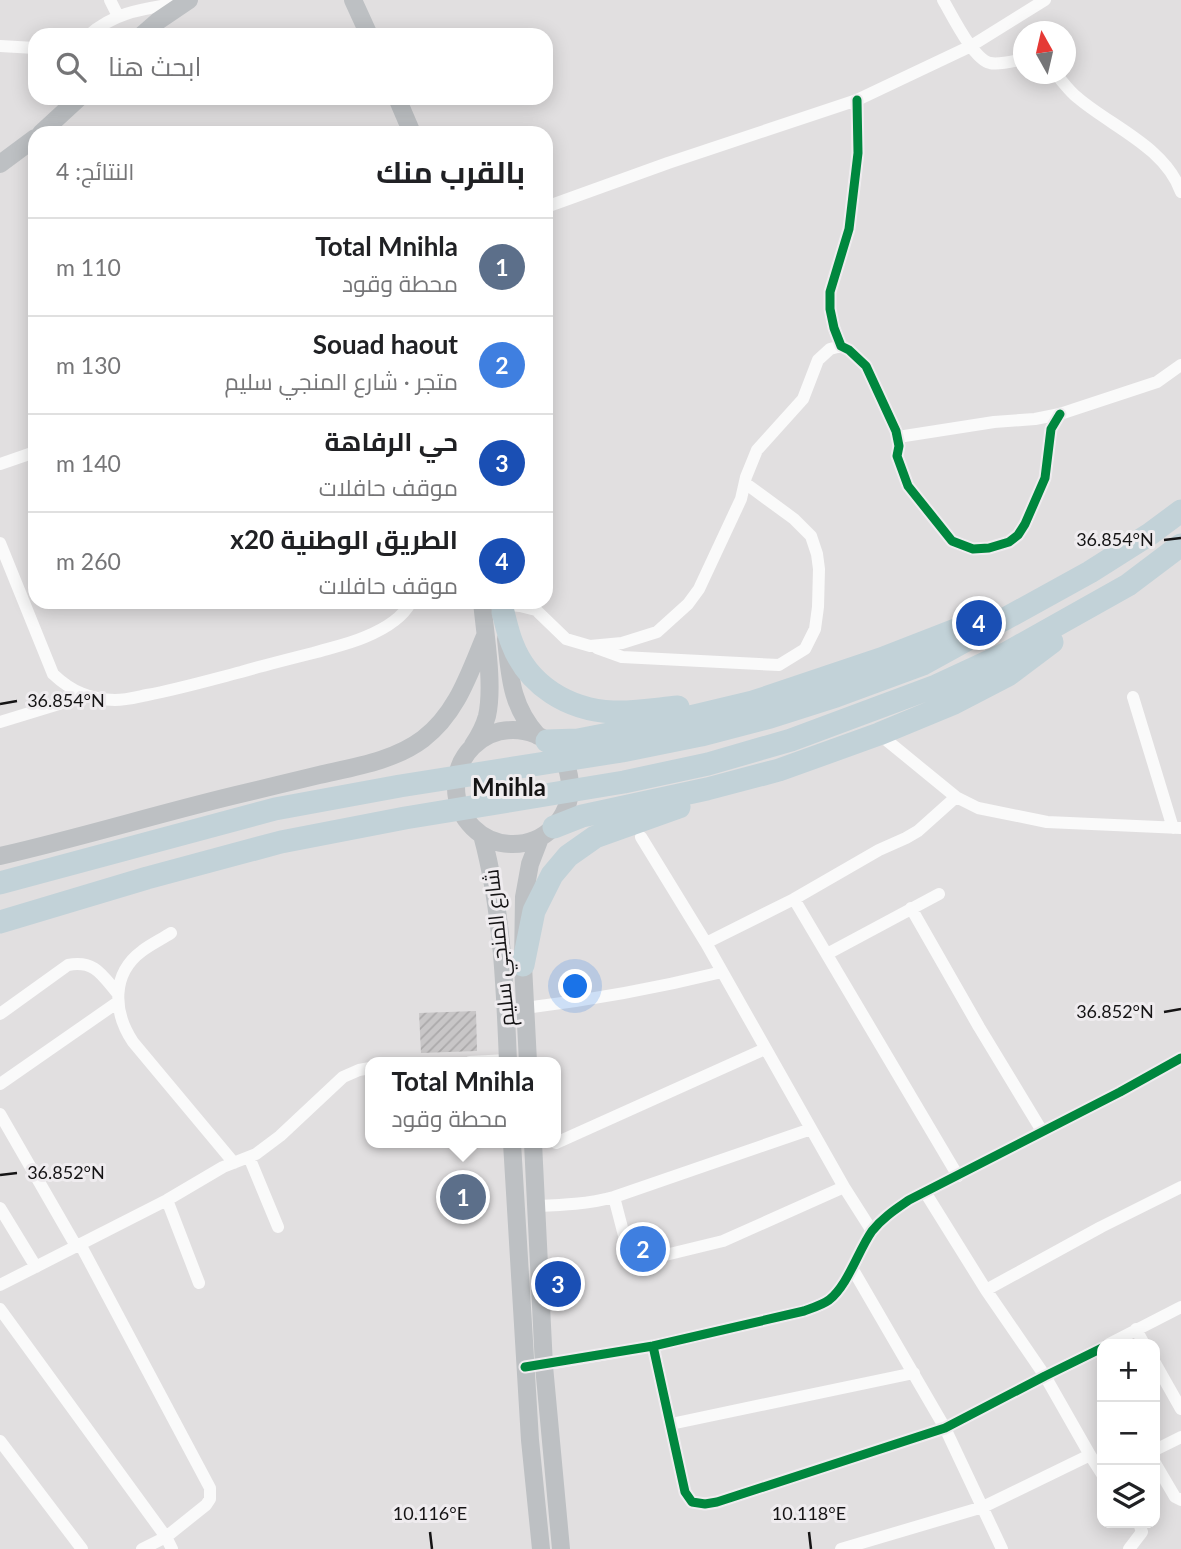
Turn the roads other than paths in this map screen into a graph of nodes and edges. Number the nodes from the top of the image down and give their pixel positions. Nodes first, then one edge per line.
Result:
1 (110, 0) edge
2 (353, 0) edge
3 (943, 0) edge
4 (1045, 0) edge
5 (187, 1) edge
6 (118, 16) junction
7 (98, 28) edge
8 (151, 28) edge
9 (366, 28) edge
10 (0, 46) edge
11 (971, 46) junction
12 (28, 48) edge
13 (1013, 61) edge
14 (1065, 84) edge
15 (857, 100) junction
16 (71, 105) edge
17 (400, 105) edge
18 (49, 126) edge
19 (409, 126) edge
20 (28, 143) edge
21 (0, 164) edge
22 (1181, 192) edge
23 (553, 204) edge
24 (841, 346) junction
25 (1181, 365) edge
26 (1060, 414) junction
27 (898, 437) junction
28 (28, 454) edge
29 (0, 464) edge
30 (745, 483) junction
31 (1181, 512) edge
32 (0, 543) edge
33 (1181, 545) edge
34 (1090, 572) junction
35 (1128, 585) junction
36 (407, 609) edge
37 (483, 609) edge
38 (502, 609) edge
39 (503, 609) edge
40 (532, 609) edge
41 (485, 636) junction
42 (590, 646) junction
43 (785, 691) junction
44 (85, 696) junction
45 (1133, 697) dead end
46 (0, 722) edge
47 (880, 734) junction
48 (542, 739) junction
49 (472, 747) junction
50 (779, 770) junction
51 (956, 797) junction
52 (1177, 828) edge
53 (547, 832) junction
54 (482, 835) junction
55 (641, 837) dead end
56 (0, 856) edge
57 (0, 883) edge
58 (939, 894) dead end
59 (794, 899) junction
60 (911, 908) junction
61 (0, 922) edge
62 (171, 933) dead end
63 (706, 943) junction
64 (827, 954) junction
65 (523, 964) junction
66 (722, 972) junction
67 (118, 998) junction
68 (525, 1008) junction
69 (0, 1014) edge
70 (765, 1049) junction
71 (508, 1057) edge
72 (528, 1057) edge
73 (1181, 1058) edge
74 (365, 1069) edge
75 (1, 1082) edge
76 (0, 1114) edge
77 (811, 1129) junction
78 (1042, 1131) junction
79 (561, 1141) edge
80 (512, 1148) edge
81 (534, 1148) edge
82 (248, 1157) junction
83 (234, 1163) junction
84 (958, 1176) junction
85 (1181, 1187) edge
86 (844, 1188) junction
87 (925, 1192) junction
88 (614, 1198) junction
89 (167, 1200) junction
90 (537, 1206) junction
91 (0, 1208) edge
92 (278, 1227) dead end
93 (872, 1231) junction
94 (78, 1245) junction
95 (36, 1267) junction
96 (852, 1268) junction
97 (199, 1283) dead end
98 (0, 1285) edge
99 (986, 1290) junction
100 (1181, 1307) edge
101 (0, 1309) edge
102 (1136, 1329) junction
103 (1118, 1339) edge
104 (1141, 1339) edge
105 (653, 1346) junction
106 (1097, 1350) edge
107 (544, 1366) junction
108 (525, 1367) junction
109 (1160, 1372) edge
110 (914, 1373) junction
111 (1045, 1376) junction
112 (1181, 1409) edge
113 (671, 1424) junction
114 (945, 1428) junction
115 (1181, 1437) edge
116 (0, 1441) edge
117 (1160, 1448) edge
118 (1090, 1455) junction
119 (1156, 1465) edge
120 (1097, 1466) edge
121 (1181, 1500) edge
122 (983, 1507) junction
123 (1141, 1528) edge
124 (169, 1543) edge
125 (82, 1549) edge
126 (142, 1549) edge
127 (541, 1549) edge
128 (561, 1549) edge
129 (841, 1549) edge
130 (1002, 1549) edge
131 (1129, 1549) edge

1 - 6 street
2 - 9 main road
3 - 11 street
4 - 11 street
5 - 6 street
5 - 8 main road
6 - 7 street
10 - 12 street
11 - 13 street
11 - 15 street
14 - 22 street
15 - 23 street
15 - 24 street
16 - 18 main road
17 - 19 main road
20 - 21 main road
24 - 27 street
24 - 30 street
25 - 26 street
26 - 27 street
26 - 27 street
28 - 29 street
30 - 42 street
30 - 42 street
31 - 34 highway
32 - 44 street
33 - 35 highway
34 - 43 highway
34 - 57 highway
35 - 47 highway
35 - 61 highway
36 - 44 street
37 - 41 main road
38 - 48 main road
39 - 43 highway
40 - 42 street
41 - 49 main road
41 - 56 main road
43 - 48 highway
44 - 46 street
45 - 52 street
47 - 50 highway
47 - 51 street
48 - 49 main road
48 - 53 main road
49 - 54 main road
50 - 53 highway
50 - 65 highway
51 - 52 street
51 - 59 street
53 - 54 main road
53 - 65 main road, شارع المنجي سليم
54 - 71 main road, شارع المنجي سليم
55 - 63 street
58 - 60 street
59 - 63 street
59 - 64 street
60 - 64 street
60 - 78 street
62 - 67 street
63 - 66 street
64 - 84 street
65 - 68 main road, شارع المنجي سليم
66 - 68 street
66 - 70 street
67 - 69 street
67 - 75 street
67 - 83 street
68 - 72 main road, شارع المنجي سليم
70 - 77 street
70 - 79 street
73 - 78 street
74 - 82 street
76 - 94 street
77 - 86 street
77 - 88 street
78 - 84 street
80 - 108 main road
81 - 90 main road
82 - 83 street
82 - 92 street
83 - 89 street
84 - 87 street
85 - 99 street
86 - 88 street
86 - 93 street
87 - 93 street
87 - 99 street
88 - 90 street
89 - 94 street
89 - 97 street
90 - 107 main road
91 - 95 street
93 - 96 street
94 - 95 street
94 - 124 street
95 - 98 street
96 - 105 street
96 - 110 street
99 - 111 street
100 - 102 street
101 - 124 street
102 - 103 street
102 - 104 street
105 - 107 street
105 - 113 street
106 - 111 street
107 - 108 street
107 - 128 main road
108 - 127 main road
109 - 112 street
110 - 113 street
110 - 114 street
111 - 114 street
111 - 118 street
113 - 114 street
114 - 122 street
115 - 117 street
116 - 125 street
118 - 120 street
118 - 122 street
119 - 121 street
122 - 129 street
122 - 130 street
123 - 131 street
124 - 126 street

